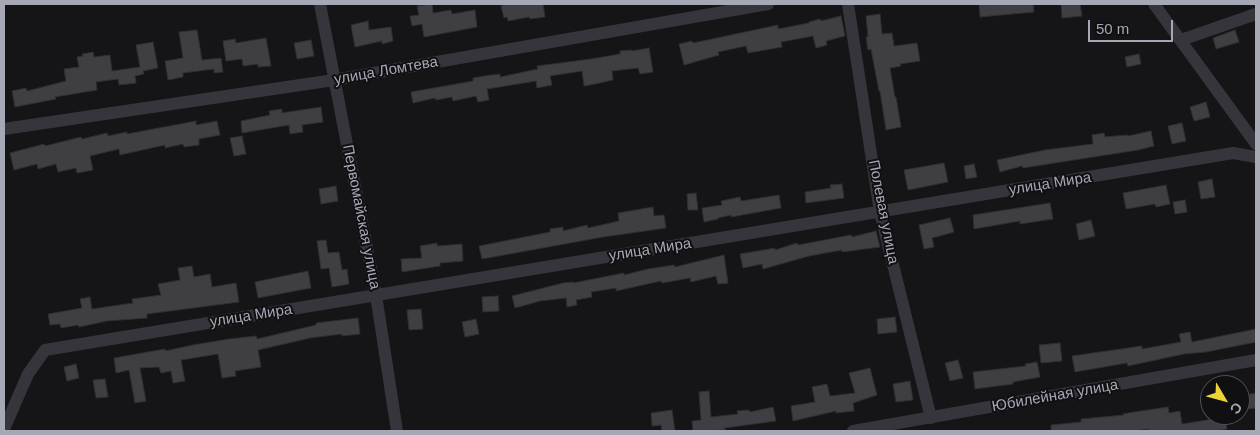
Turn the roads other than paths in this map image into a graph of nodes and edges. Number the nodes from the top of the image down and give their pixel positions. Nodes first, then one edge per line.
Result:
1 (320, 4) edge
2 (768, 4) edge
3 (848, 4) edge
4 (1154, 4) edge
5 (1256, 14) edge
6 (1181, 40) junction
7 (334, 80) junction
8 (4, 129) edge
9 (1256, 144) edge
10 (1256, 157) edge
11 (880, 212) junction
12 (376, 295) junction
13 (1256, 360) edge
14 (931, 418) junction
15 (4, 429) edge
16 (397, 431) edge
17 (853, 431) edge

1 - 7 street, Первомайская улица
2 - 7 street, улица Ломтева
3 - 11 street, Полевая улица
4 - 6 street
5 - 6 street
6 - 9 street
7 - 8 street, улица Ломтева
7 - 12 street, Первомайская улица
10 - 11 street, улица Мира
11 - 12 street, улица Мира
11 - 14 street, Полевая улица
12 - 15 street, улица Мира
12 - 16 street, Первомайская улица
13 - 14 street, Юбилейная улица
14 - 17 street, Юбилейная улица

